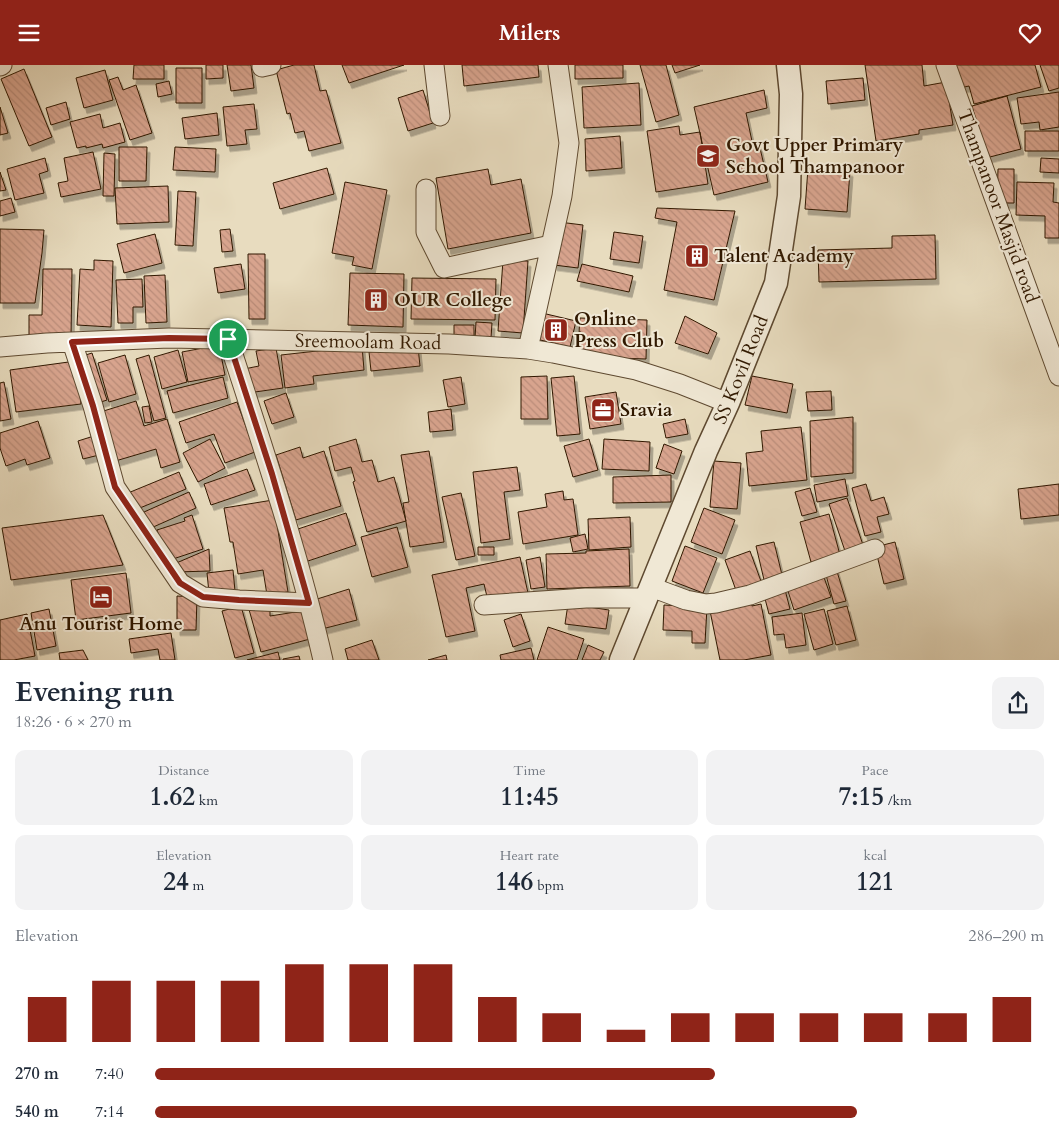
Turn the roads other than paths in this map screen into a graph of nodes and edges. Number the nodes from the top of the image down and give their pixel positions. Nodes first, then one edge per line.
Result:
1 (434, 65) edge
2 (558, 65) edge
3 (788, 65) edge
4 (946, 65) edge
5 (440, 116) dead end
6 (426, 189) dead end
7 (551, 245) junction
8 (228, 339) junction
9 (72, 342) junction
10 (0, 347) edge
11 (528, 349) junction
12 (1059, 376) edge
13 (728, 403) junction
14 (875, 549) dead end
15 (649, 593) junction
16 (309, 603) junction
17 (484, 605) dead end
18 (323, 660) edge
19 (621, 660) edge

1 - 5 street
2 - 7 street
3 - 13 street, SS Kovil Road
4 - 12 street, Thampanoor Masjid road
6 - 7 street
7 - 11 street
8 - 9 street, Sreemoolam Road
8 - 11 street, Sreemoolam Road
8 - 16 street
9 - 10 street, Sreemoolam Road
9 - 16 street
11 - 13 street, Sreemoolam Road
13 - 15 street, SS Kovil Road
14 - 15 street
15 - 17 street
15 - 19 street, SS Kovil Road
16 - 18 street

